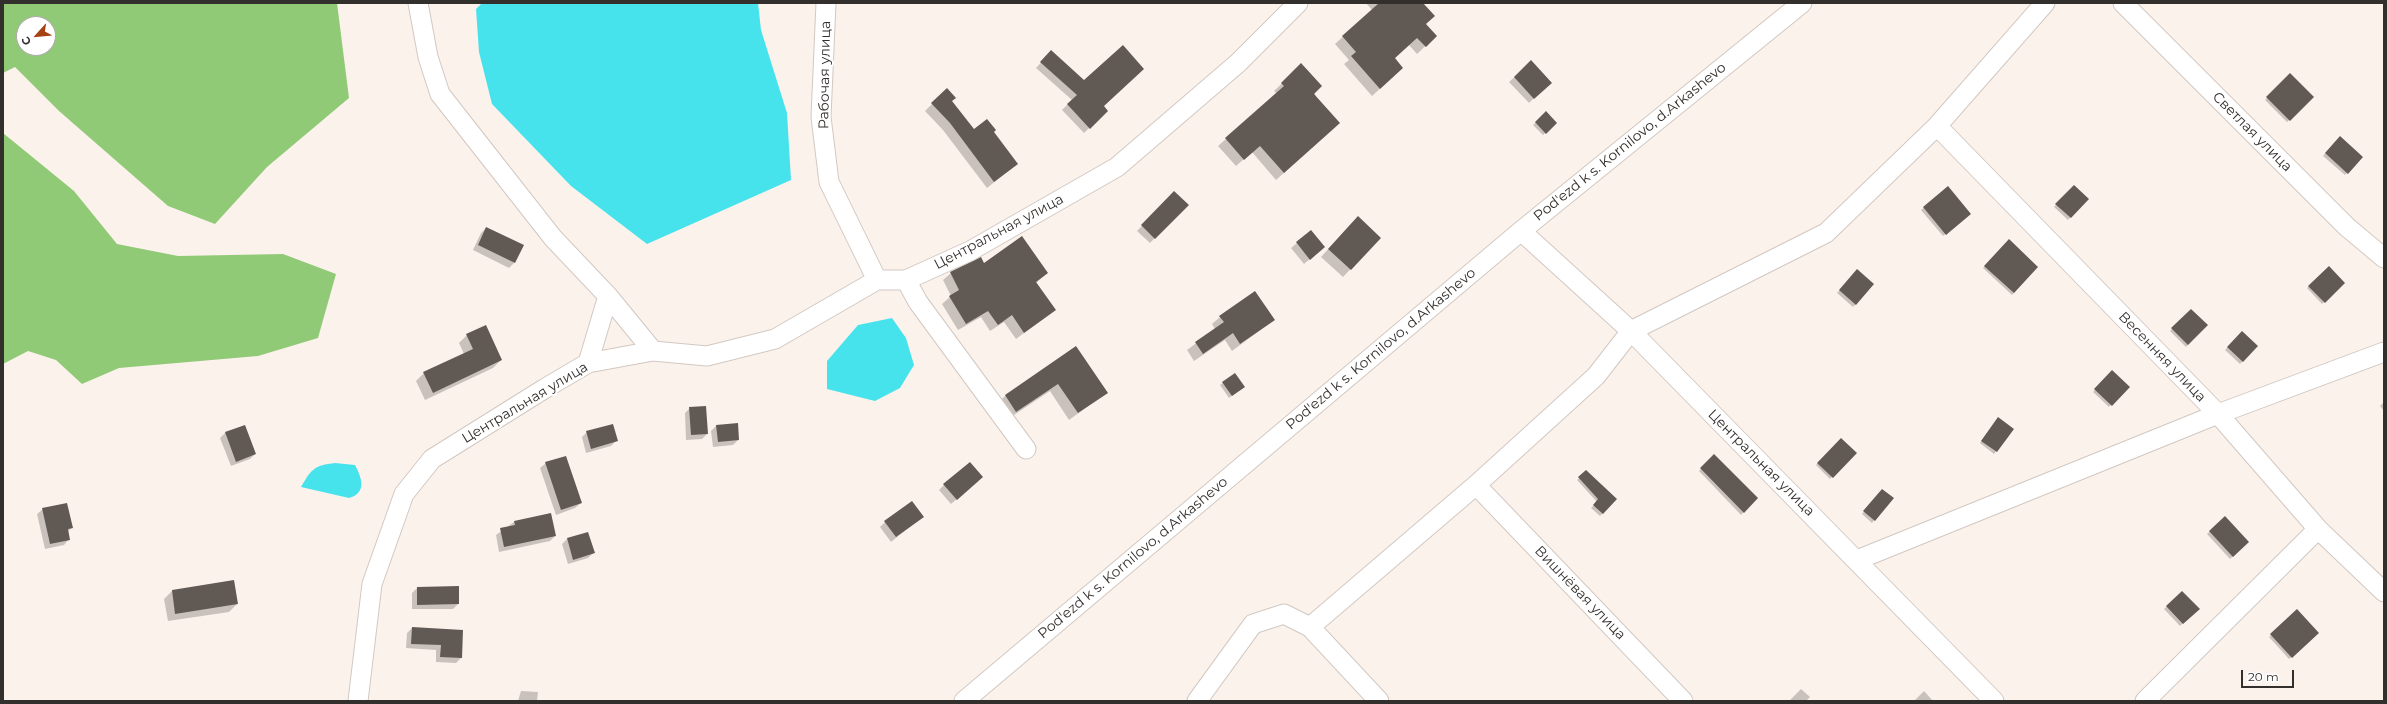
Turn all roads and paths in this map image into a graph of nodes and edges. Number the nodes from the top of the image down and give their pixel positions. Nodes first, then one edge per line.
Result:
1 (418, 3) edge
2 (826, 3) edge
3 (1298, 3) edge
4 (2045, 3) edge
5 (2123, 3) edge
6 (1794, 6) edge
7 (1937, 126) junction
8 (1521, 231) junction
9 (2384, 258) edge
10 (877, 280) junction
11 (906, 280) junction
12 (608, 296) junction
13 (1631, 331) junction
14 (653, 351) junction
15 (2384, 352) edge
16 (588, 363) junction
17 (2218, 414) junction
18 (1026, 449) dead end
19 (1476, 485) junction
20 (2318, 528) junction
21 (1857, 560) junction
22 (2384, 592) edge
23 (1310, 627) junction
24 (358, 701) edge
25 (964, 701) edge
26 (1197, 701) edge
27 (1379, 701) edge
28 (1684, 701) edge
29 (1994, 701) edge
30 (2145, 701) edge

1 - 12 street
2 - 10 street, Рабочая улица
3 - 11 street, Центральная улица
4 - 7 street
5 - 9 street, Светлая улица
6 - 8 street, Pod'ezd k s. Kornilovo, d.Arkashevo
7 - 13 street
7 - 17 street, Весенняя улица
8 - 13 street, Центральная улица
8 - 25 street, Pod'ezd k s. Kornilovo, d.Arkashevo
10 - 11 street, Центральная улица
10 - 14 street, Центральная улица
11 - 18 street
12 - 14 street
12 - 16 street
13 - 19 street
13 - 21 street, Центральная улица
14 - 16 street, Центральная улица
15 - 17 street
16 - 24 street, Центральная улица
17 - 20 street, Весенняя улица
17 - 21 street
19 - 23 street
19 - 28 street, Вишнёвая улица
20 - 22 street, Весенняя улица
20 - 30 street
21 - 29 street, Центральная улица
23 - 26 street
23 - 27 street

